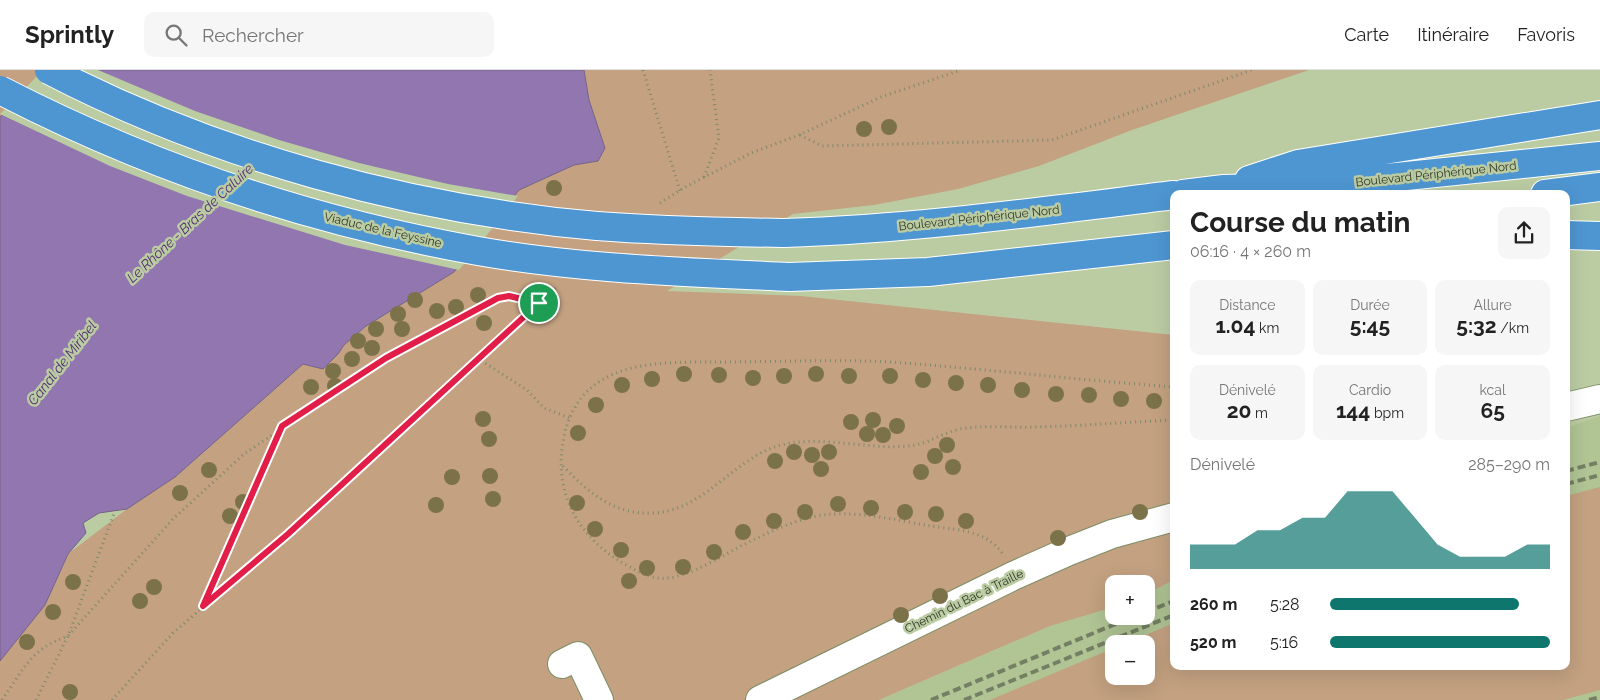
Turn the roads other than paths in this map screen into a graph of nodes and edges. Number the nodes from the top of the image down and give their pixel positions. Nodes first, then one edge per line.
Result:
1 (49, 70) edge
2 (0, 90) edge
3 (1600, 115) edge
4 (1600, 156) edge
5 (1600, 188) edge
6 (1224, 189) junction
7 (1216, 190) edge
8 (1570, 191) edge
9 (1170, 195) edge
10 (1570, 235) edge
11 (1600, 236) edge
12 (1170, 245) edge
13 (1600, 399) edge
14 (1570, 406) edge
15 (1170, 518) edge
16 (562, 664) dead end
17 (599, 700) edge
18 (760, 700) edge

1 - 9 highway, Boulevard Périphérique Nord, bridge
2 - 12 highway, Viaduc de la Feyssine, bridge
3 - 6 highway
4 - 6 highway, Boulevard Périphérique Nord
5 - 8 highway
6 - 7 highway, Boulevard Périphérique Nord
10 - 11 highway
13 - 14 street
15 - 18 street, Chemin du Bac à Traille
16 - 17 street

